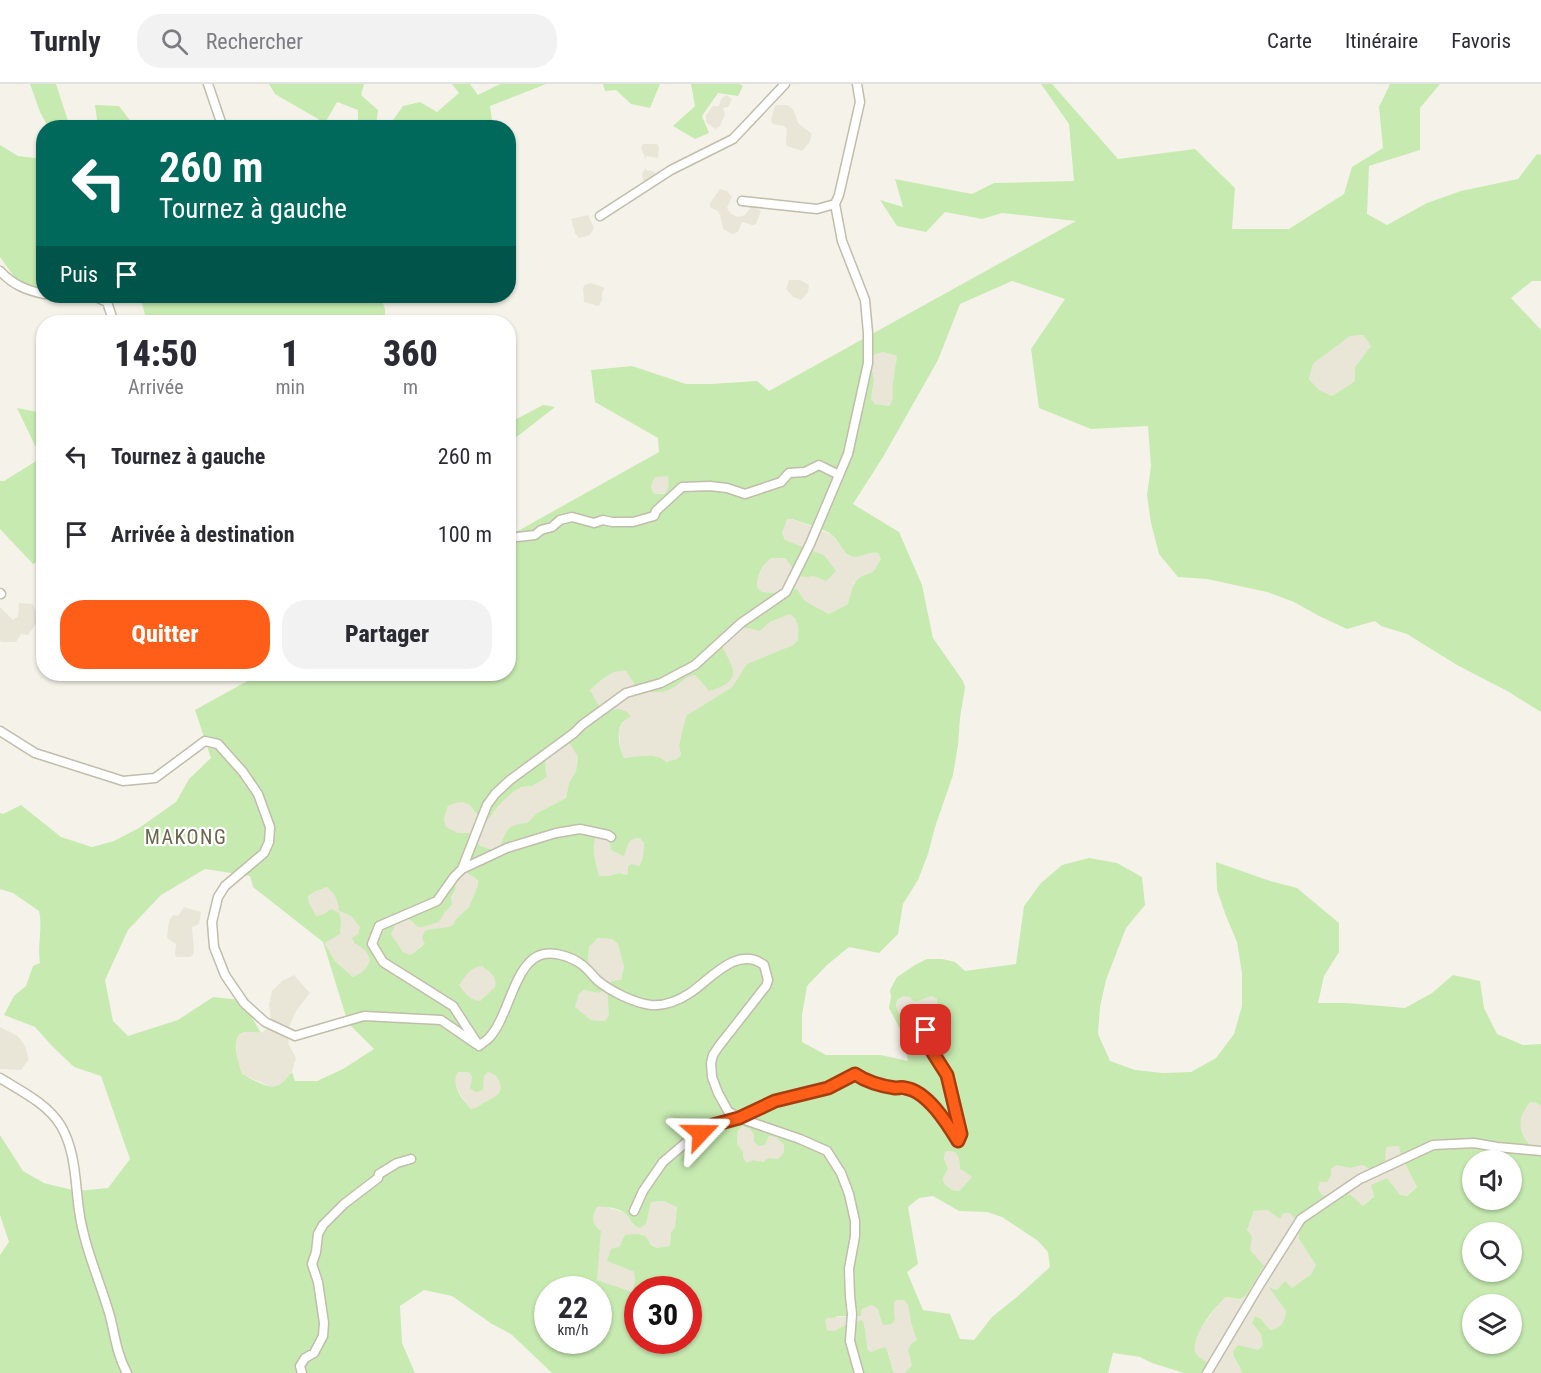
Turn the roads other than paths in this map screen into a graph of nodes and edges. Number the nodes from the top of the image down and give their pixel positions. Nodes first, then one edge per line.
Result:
1 (208, 84) edge
2 (785, 84) edge
3 (857, 84) edge
4 (220, 120) edge
5 (742, 201) dead end
6 (835, 204) junction
7 (600, 216) dead end
8 (0, 271) edge
9 (36, 292) edge
10 (839, 475) junction
11 (516, 537) edge
12 (0, 731) edge
13 (611, 837) dead end
14 (462, 869) junction
15 (926, 1030) dead end
16 (479, 1046) junction
17 (0, 1078) edge
18 (739, 1118) junction
19 (1541, 1151) edge
20 (411, 1159) dead end
21 (634, 1211) dead end
22 (127, 1373) edge
23 (302, 1373) edge
24 (860, 1373) edge
25 (1207, 1373) edge

1 - 4 street
2 - 7 street
3 - 6 street
5 - 6 street
6 - 10 street
8 - 9 street
10 - 11 street
10 - 14 street
12 - 16 street
13 - 14 street
14 - 16 street
15 - 18 street
16 - 18 street
17 - 22 street
18 - 21 street
18 - 24 street
19 - 25 street
20 - 23 street

